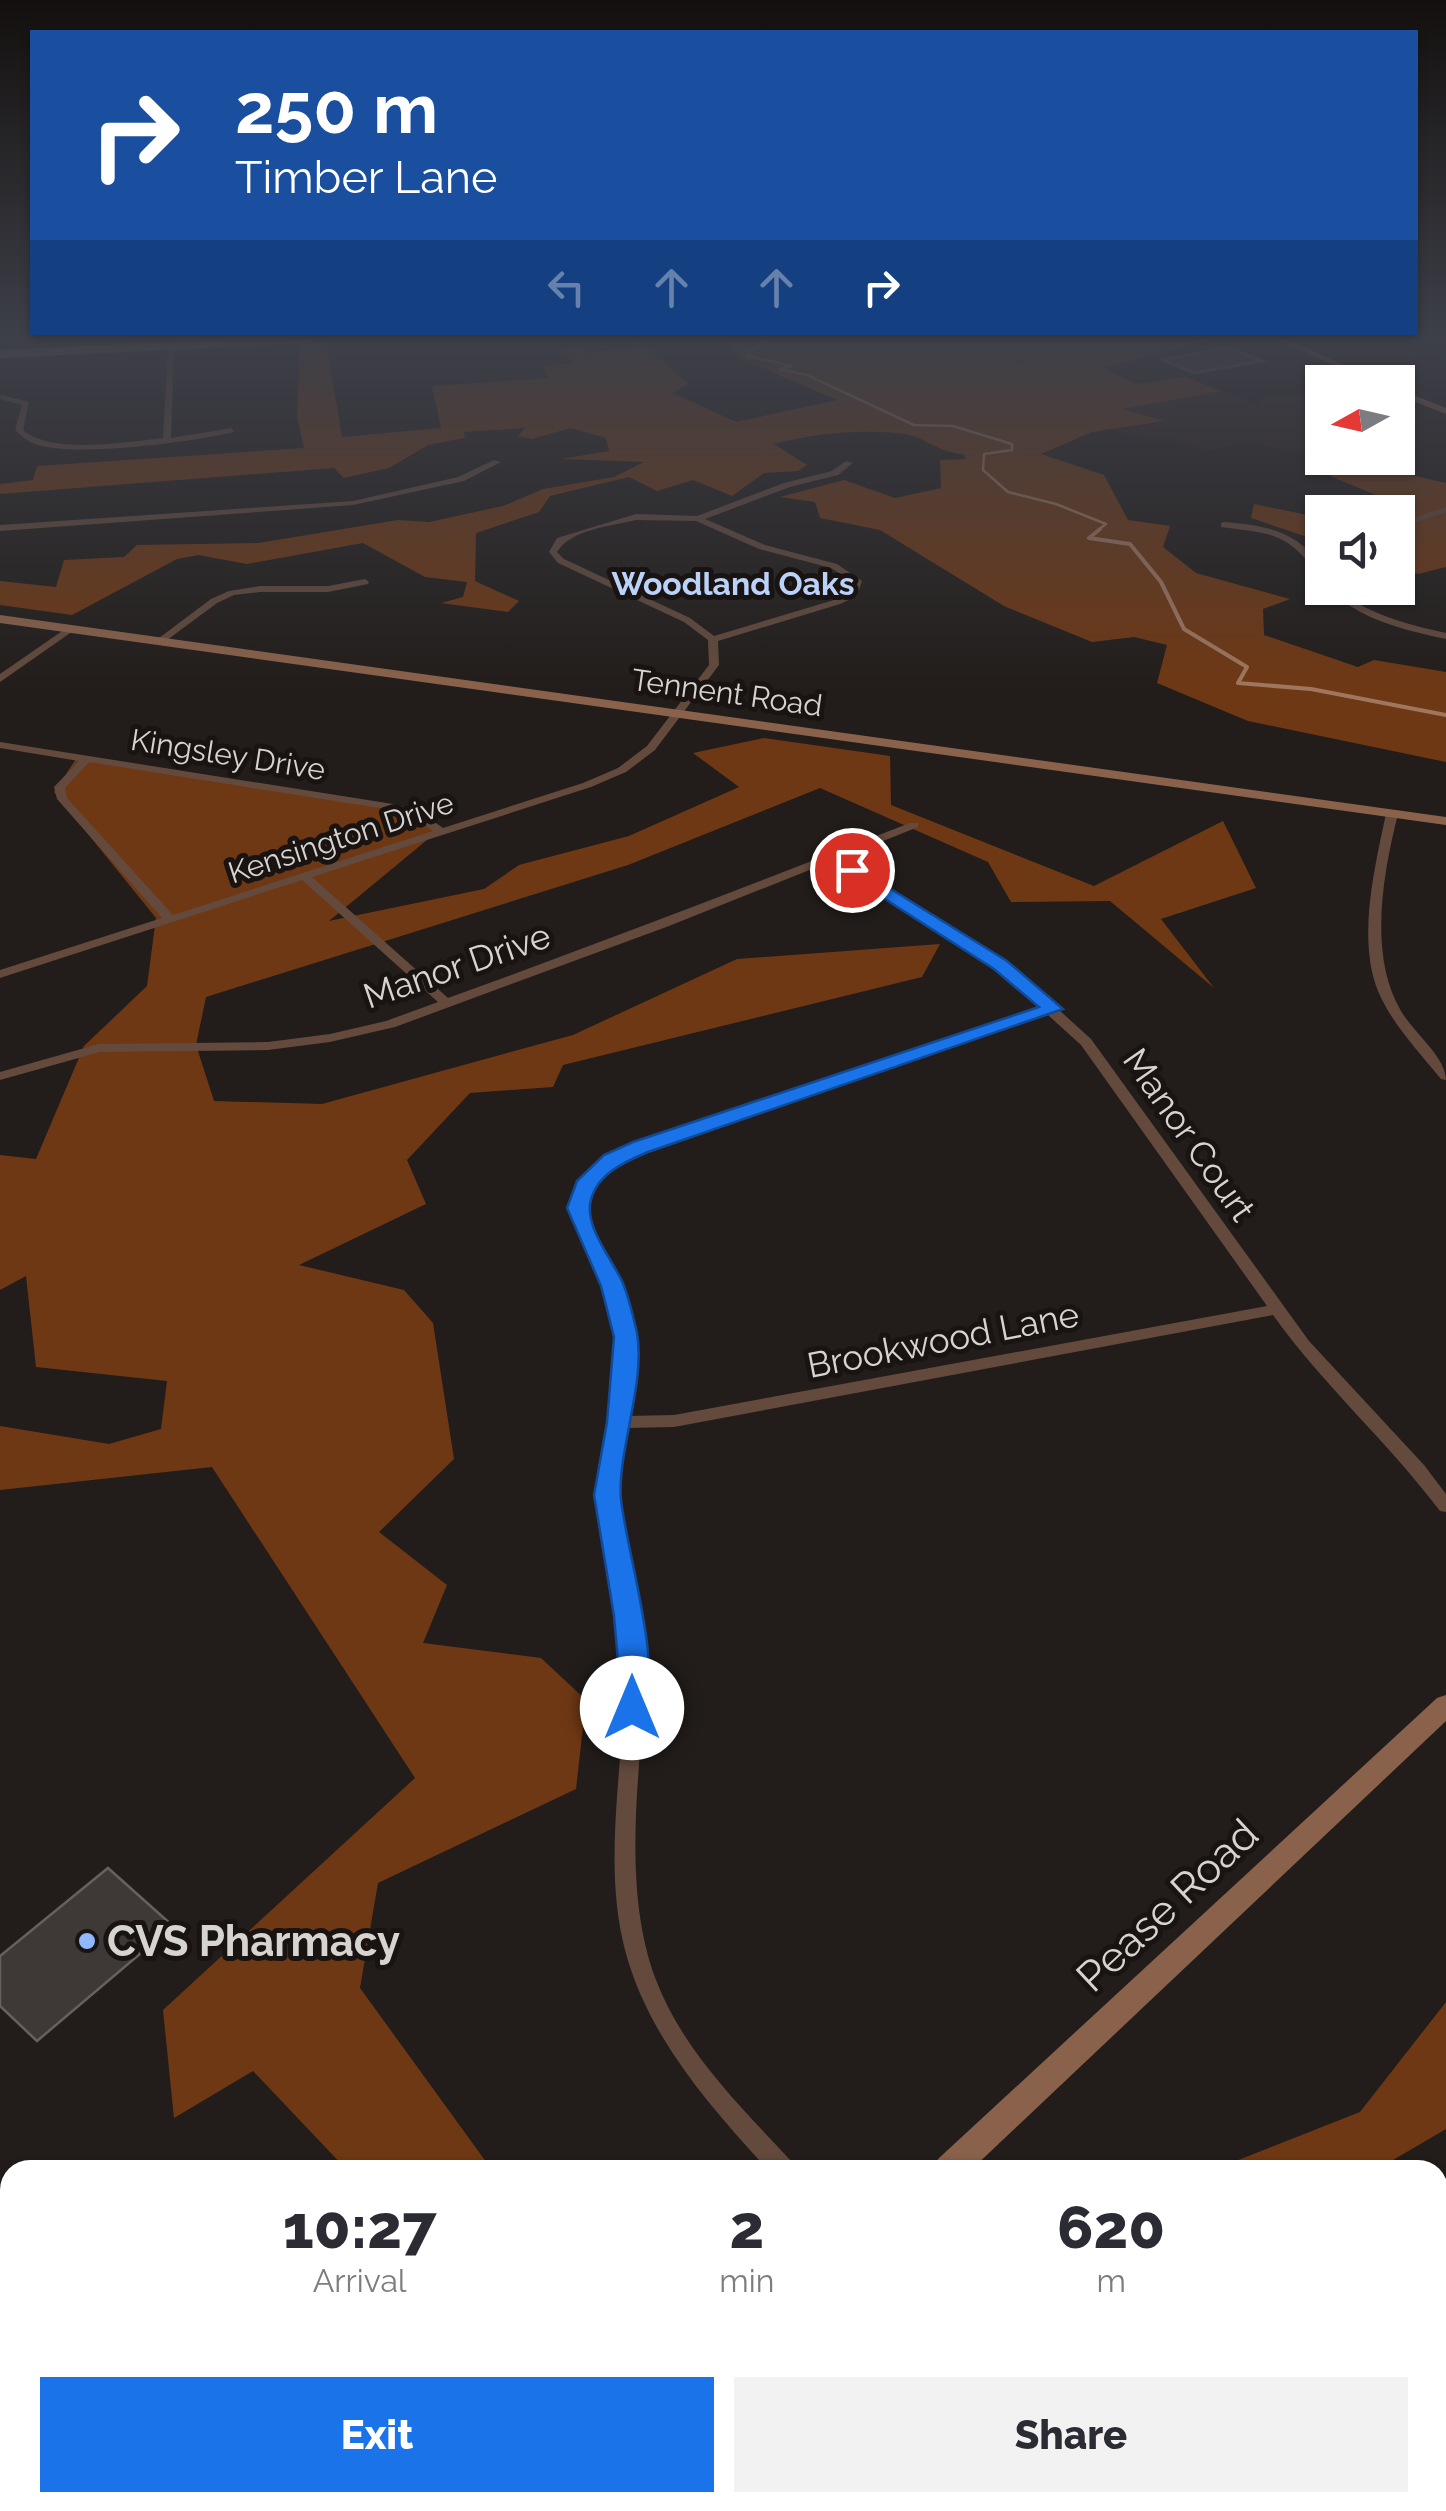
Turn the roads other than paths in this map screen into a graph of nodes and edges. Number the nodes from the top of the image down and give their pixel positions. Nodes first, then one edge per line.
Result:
1 (497, 462) dead end
2 (849, 463) dead end
3 (1446, 508) edge
4 (698, 519) junction
5 (1415, 520) edge
6 (1224, 525) dead end
7 (0, 528) edge
8 (1305, 548) edge
9 (365, 582) dead end
10 (1355, 605) edge
11 (0, 618) edge
12 (71, 629) junction
13 (1446, 636) edge
14 (713, 638) junction
15 (160, 641) junction
16 (0, 679) edge
17 (677, 714) junction
18 (0, 744) edge
19 (87, 758) junction
20 (1392, 814) junction
21 (1446, 821) edge
22 (914, 825) dead end
23 (441, 832) junction
24 (830, 856) junction
25 (304, 876) junction
26 (170, 919) junction
27 (0, 974) edge
28 (446, 1003) junction
29 (1053, 1009) junction
30 (0, 1076) edge
31 (1446, 1076) edge
32 (1276, 1309) junction
33 (620, 1422) junction
34 (1446, 1506) edge
35 (1446, 1705) edge
36 (775, 2160) edge
37 (961, 2160) edge

1 - 7 street
2 - 4 street
3 - 5 street
4 - 14 street
4 - 14 street
6 - 8 street
9 - 15 street
10 - 13 street
11 - 12 street, Tennent Road
12 - 15 street, Tennent Road
12 - 16 street
14 - 17 street, Kensington Drive
15 - 17 street, Tennent Road
17 - 20 street, Tennent Road
17 - 23 street, Kensington Drive
18 - 19 street, Kingsley Drive
19 - 23 street, Kingsley Drive
19 - 26 street
20 - 21 street, Tennent Road
20 - 31 street
22 - 24 street, Manor Drive
23 - 25 street, Kensington Drive
24 - 28 street, Manor Drive
24 - 29 street, Manor Court
25 - 26 street, Kensington Drive
25 - 28 street
26 - 27 street, Kensington Drive
28 - 30 street, Manor Drive
29 - 32 street, Manor Court
29 - 33 street
32 - 33 street, Brookwood Lane
32 - 34 street, Manor Court
33 - 36 street
35 - 37 street, Pease Road

